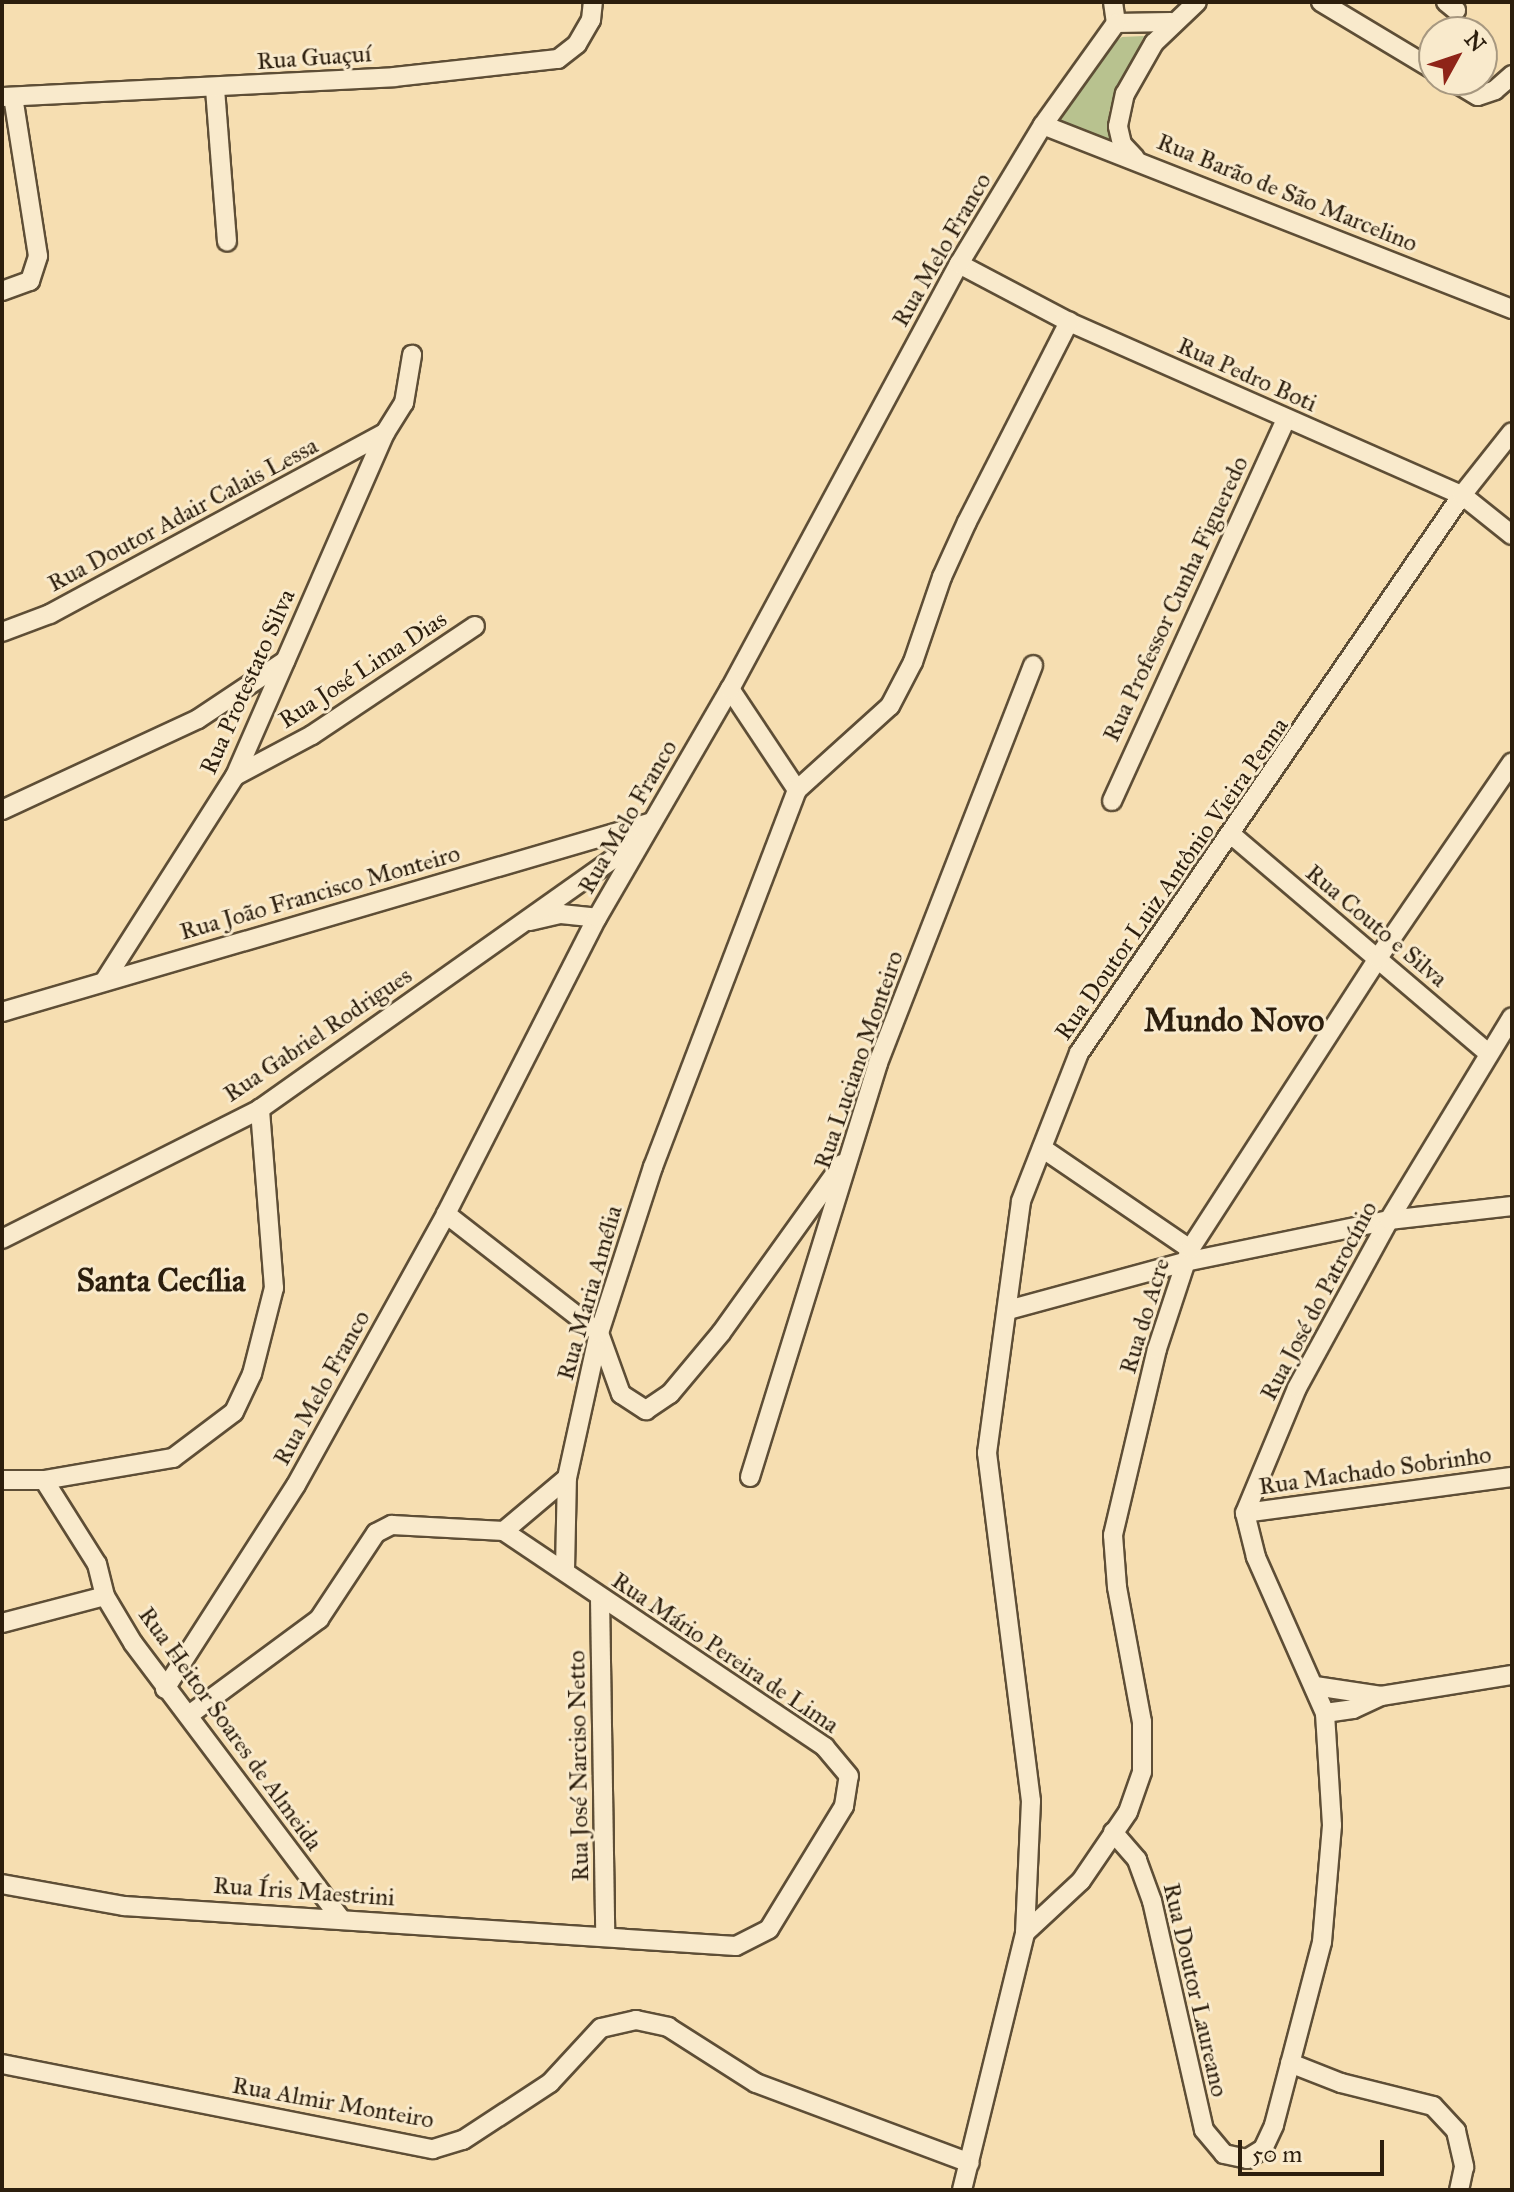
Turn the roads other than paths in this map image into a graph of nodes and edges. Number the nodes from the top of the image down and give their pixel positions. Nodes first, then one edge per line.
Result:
1 (593, 2) edge
2 (1113, 2) edge
3 (1197, 2) edge
4 (1321, 2) edge
5 (1171, 22) junction
6 (1116, 23) junction
7 (1418, 60) edge
8 (215, 89) junction
9 (8, 97) edge
10 (1043, 125) junction
11 (1135, 158) junction
12 (227, 242) dead end
13 (959, 264) junction
14 (2, 291) edge
15 (1512, 309) edge
16 (1069, 322) junction
17 (412, 355) dead end
18 (1286, 419) junction
19 (1512, 432) edge
20 (385, 433) junction
21 (1462, 495) junction
22 (1512, 535) edge
23 (475, 626) dead end
24 (2, 632) edge
25 (285, 661) junction
26 (1033, 665) dead end
27 (730, 689) junction
28 (1512, 762) edge
29 (235, 776) junction
30 (797, 790) junction
31 (1112, 801) dead end
32 (2, 810) edge
33 (652, 822) junction
34 (1233, 836) junction
35 (642, 839) junction
36 (597, 918) junction
37 (520, 923) junction
38 (1378, 958) junction
39 (105, 980) junction
40 (2, 1012) edge
41 (1512, 1017) edge
42 (1488, 1053) junction
43 (260, 1109) junction
44 (1042, 1148) junction
45 (851, 1151) junction
46 (1512, 1206) edge
47 (446, 1214) junction
48 (1389, 1220) junction
49 (2, 1239) edge
50 (1188, 1256) junction
51 (1008, 1310) junction
52 (599, 1333) junction
53 (750, 1477) dead end
54 (1512, 1477) edge
55 (567, 1478) junction
56 (2, 1480) edge
57 (44, 1480) junction
58 (1245, 1513) junction
59 (504, 1531) junction
60 (565, 1570) junction
61 (105, 1596) junction
62 (600, 1598) junction
63 (2, 1623) edge
64 (1512, 1675) edge
65 (1315, 1686) junction
66 (165, 1689) junction
67 (1381, 1696) junction
68 (1325, 1713) junction
69 (189, 1715) junction
70 (1113, 1832) junction
71 (2, 1884) edge
72 (340, 1918) junction
73 (1025, 1933) junction
74 (605, 1934) junction
75 (1290, 2063) junction
76 (2, 2064) edge
77 (970, 2163) junction
78 (962, 2190) edge
79 (1459, 2190) edge

1 - 8 street, Rua Guaçuí
2 - 6 street
3 - 5 street
4 - 7 street
5 - 6 street
5 - 11 street
6 - 10 street, Rua Melo Franco
8 - 9 street, Rua Guaçuí
8 - 12 street
9 - 14 street
10 - 11 street, Rua Barão de São Marcelino
10 - 13 street, Rua Melo Franco
11 - 15 street, Rua Barão de São Marcelino
13 - 16 street, Rua Pedro Boti
13 - 27 street, Rua Melo Franco
16 - 18 street, Rua Pedro Boti
16 - 30 street
17 - 20 street, Rua Protestato Silva
18 - 21 street, Rua Pedro Boti
18 - 31 street, Rua Professor Cunha Figueredo
19 - 21 street, Rua Doutor Luiz Antônio Vieira Penna
20 - 24 street, Rua Doutor Adair Calais Lessa
20 - 25 street, Rua Protestato Silva
21 - 22 street, Rua Pedro Boti
21 - 34 street, Rua Doutor Luiz Antônio Vieira Penna
23 - 29 street, Rua José Lima Dias
25 - 29 street, Rua Protestato Silva
25 - 32 street
26 - 45 street, Rua Luciano Monteiro
27 - 30 street
27 - 33 street, Rua Melo Franco
28 - 38 street, Rua do Acre
29 - 39 street, Rua Protestato Silva
30 - 52 street, Rua Maria Amélia
33 - 35 street, Rua Melo Franco
33 - 39 street, Rua João Francisco Monteiro
34 - 38 street, Rua Couto e Silva
34 - 44 street, Rua Doutor Luiz Antônio Vieira Penna
35 - 36 street, Rua Melo Franco
35 - 37 street, Rua Gabriel Rodrigues
36 - 37 street
36 - 47 street, Rua Melo Franco
37 - 43 street, Rua Gabriel Rodrigues
38 - 42 street, Rua Couto e Silva
38 - 50 street, Rua do Acre
39 - 40 street, Rua João Francisco Monteiro
41 - 42 street, Rua José do Patrocínio
42 - 48 street, Rua José do Patrocínio
43 - 49 street, Rua Gabriel Rodrigues
43 - 57 street
44 - 50 street
44 - 51 street, Rua Doutor Luiz Antônio Vieira Penna
45 - 52 street
45 - 53 street, Rua Luciano Monteiro
46 - 48 street
47 - 52 street
47 - 66 street, Rua Melo Franco
48 - 50 street
48 - 58 street, Rua José do Patrocínio
50 - 51 street
50 - 70 street, Rua do Acre
51 - 73 street, Rua Doutor Luiz Antônio Vieira Penna
52 - 55 street, Rua Maria Amélia
54 - 58 street, Rua Machado Sobrinho
55 - 59 street
55 - 60 street
56 - 57 street
57 - 61 street, Rua Heitor Soares de Almeida
58 - 65 street
59 - 60 street, Rua Mário Pereira de Lima
59 - 69 street
60 - 62 street, Rua Mário Pereira de Lima
61 - 63 street
61 - 66 street, Rua Heitor Soares de Almeida
62 - 74 street, Rua José Narciso Netto
62 - 74 street, Rua Mário Pereira de Lima
64 - 67 street
65 - 67 street
65 - 68 street
66 - 69 street, Rua Heitor Soares de Almeida
67 - 68 street
68 - 75 street, Rua Doutor Laureano
69 - 72 street, Rua Heitor Soares de Almeida
70 - 73 street, Rua do Acre
70 - 75 street, Rua Doutor Laureano
71 - 72 street, Rua Íris Maestrini
72 - 74 street, Rua Íris Maestrini
73 - 77 street, Rua Doutor Luiz Antônio Vieira Penna
75 - 79 street
76 - 77 street, Rua Almir Monteiro
77 - 78 street, Rua Doutor Luiz Antônio Vieira Penna

